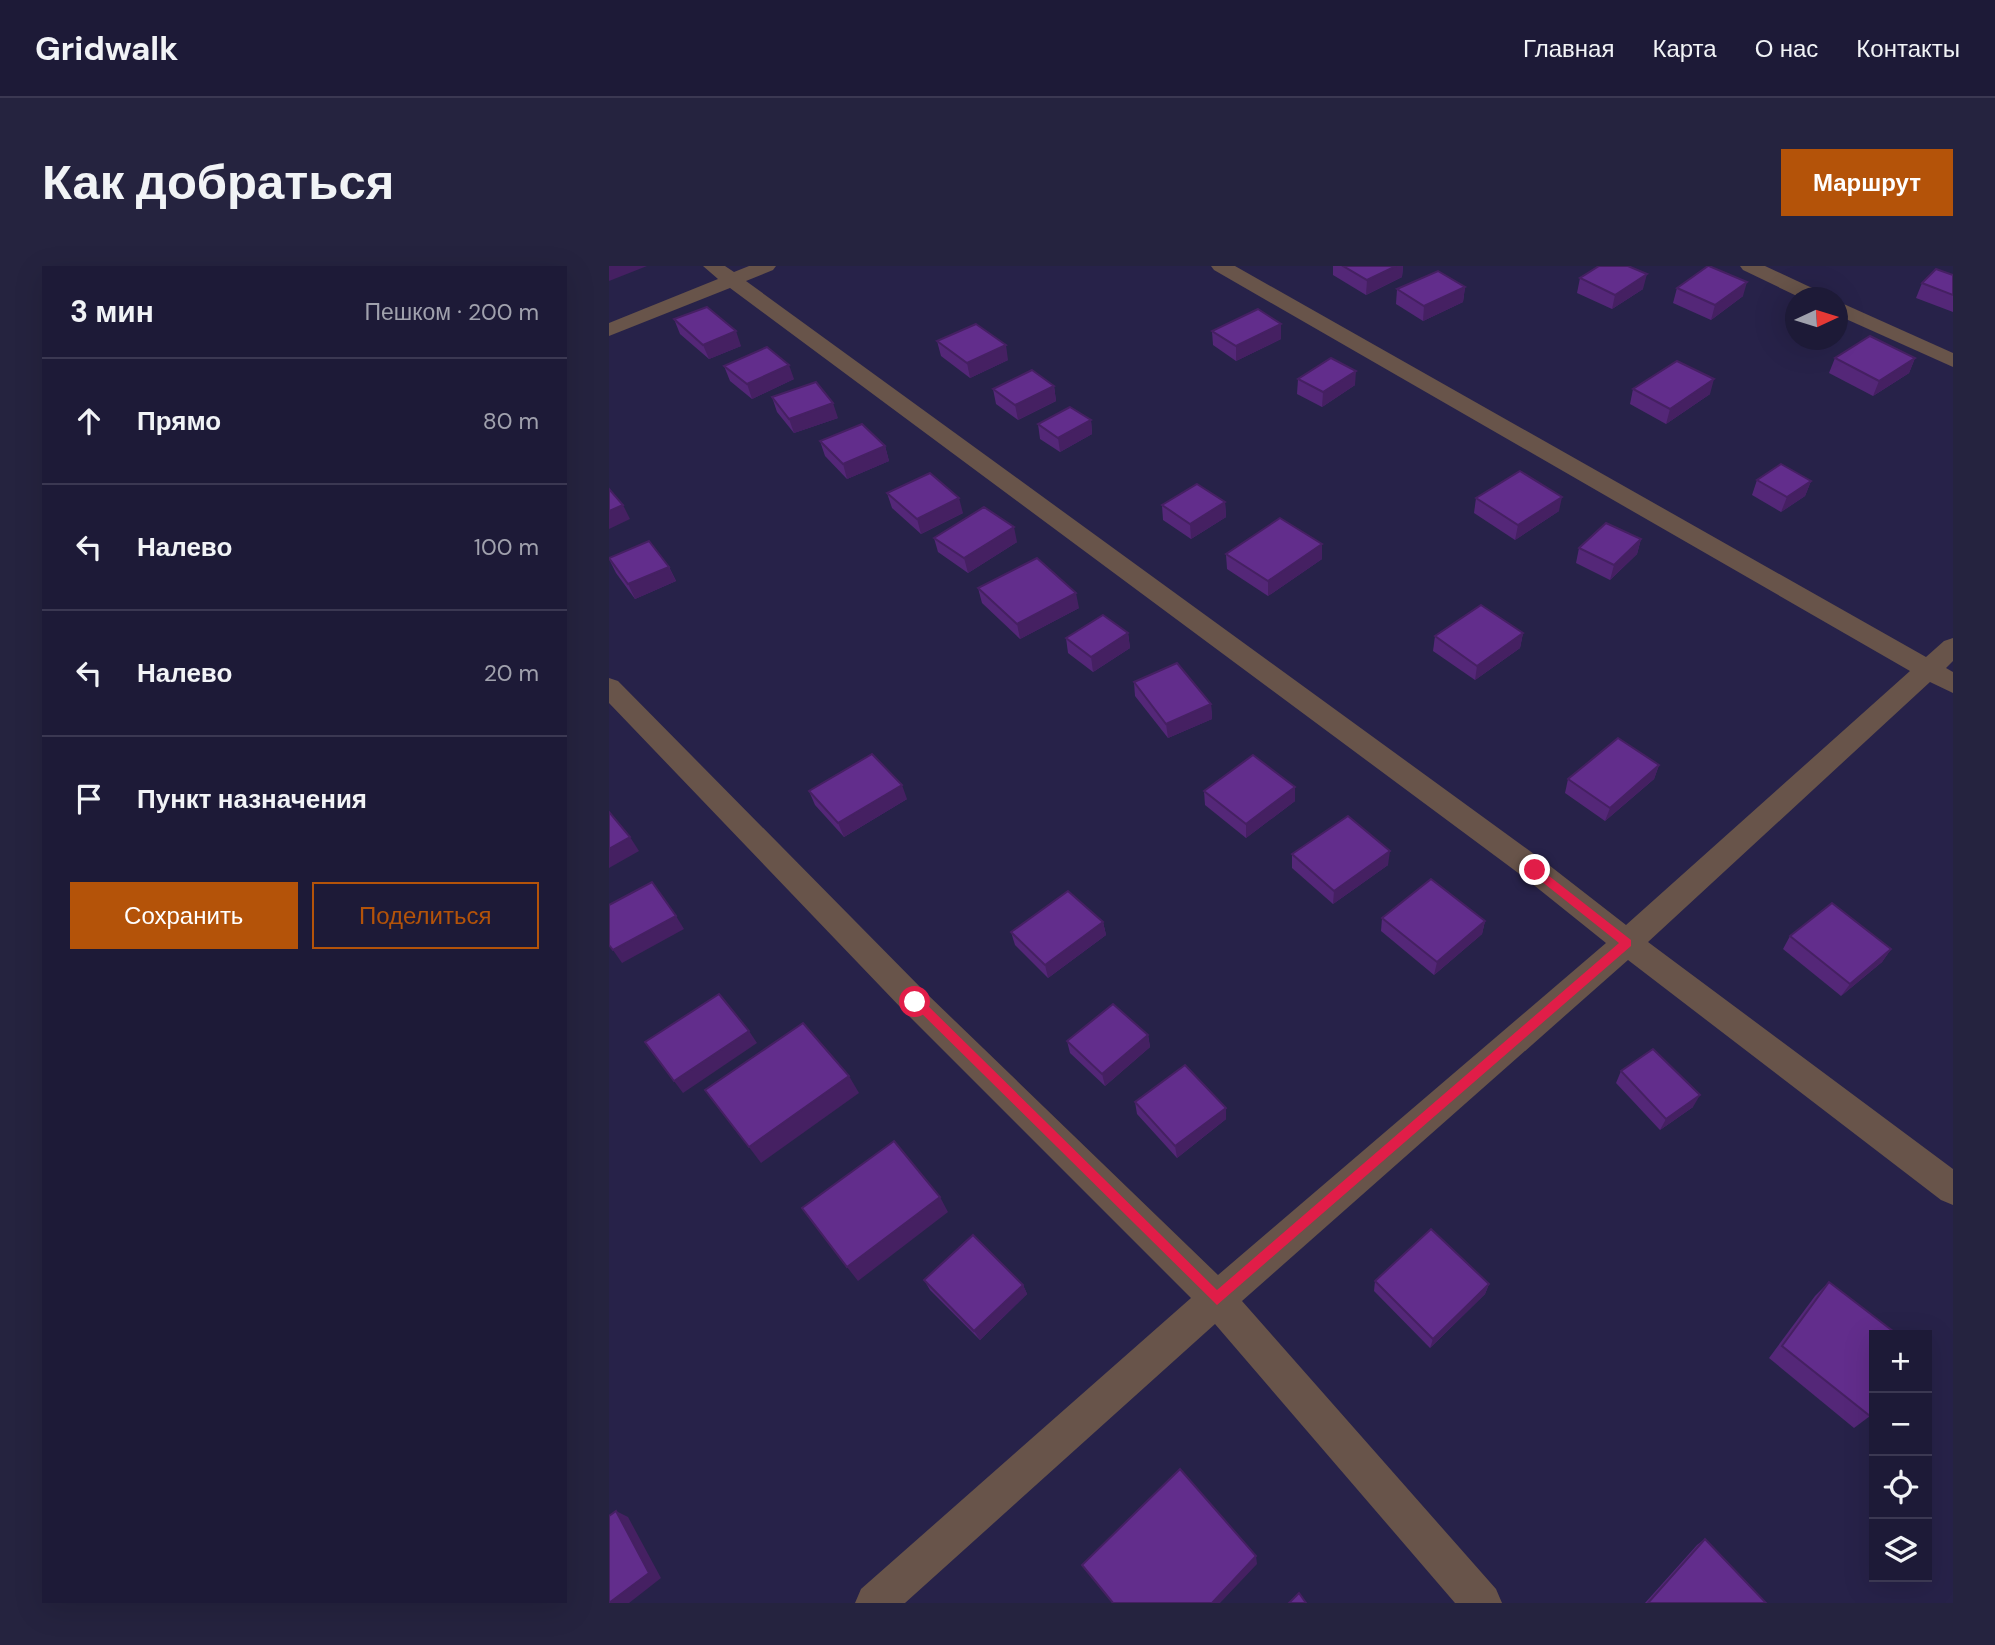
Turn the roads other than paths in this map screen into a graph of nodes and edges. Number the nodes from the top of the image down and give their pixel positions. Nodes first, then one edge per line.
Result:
1 (766, 266) edge
2 (1221, 266) edge
3 (1751, 266) edge
4 (722, 273) edge
5 (1795, 287) edge
6 (1848, 312) edge
7 (609, 330) edge
8 (1953, 361) edge
9 (1953, 647) edge
10 (1941, 677) edge
11 (609, 687) edge
12 (1627, 943) junction
13 (1953, 1189) edge
14 (1217, 1299) junction
15 (875, 1603) edge
16 (1482, 1603) edge

1 - 4 street
2 - 10 street
3 - 5 street
4 - 7 street
4 - 12 street
6 - 8 street
9 - 10 street
10 - 12 street
11 - 14 street
12 - 13 street
12 - 14 street
14 - 15 street
14 - 16 street

